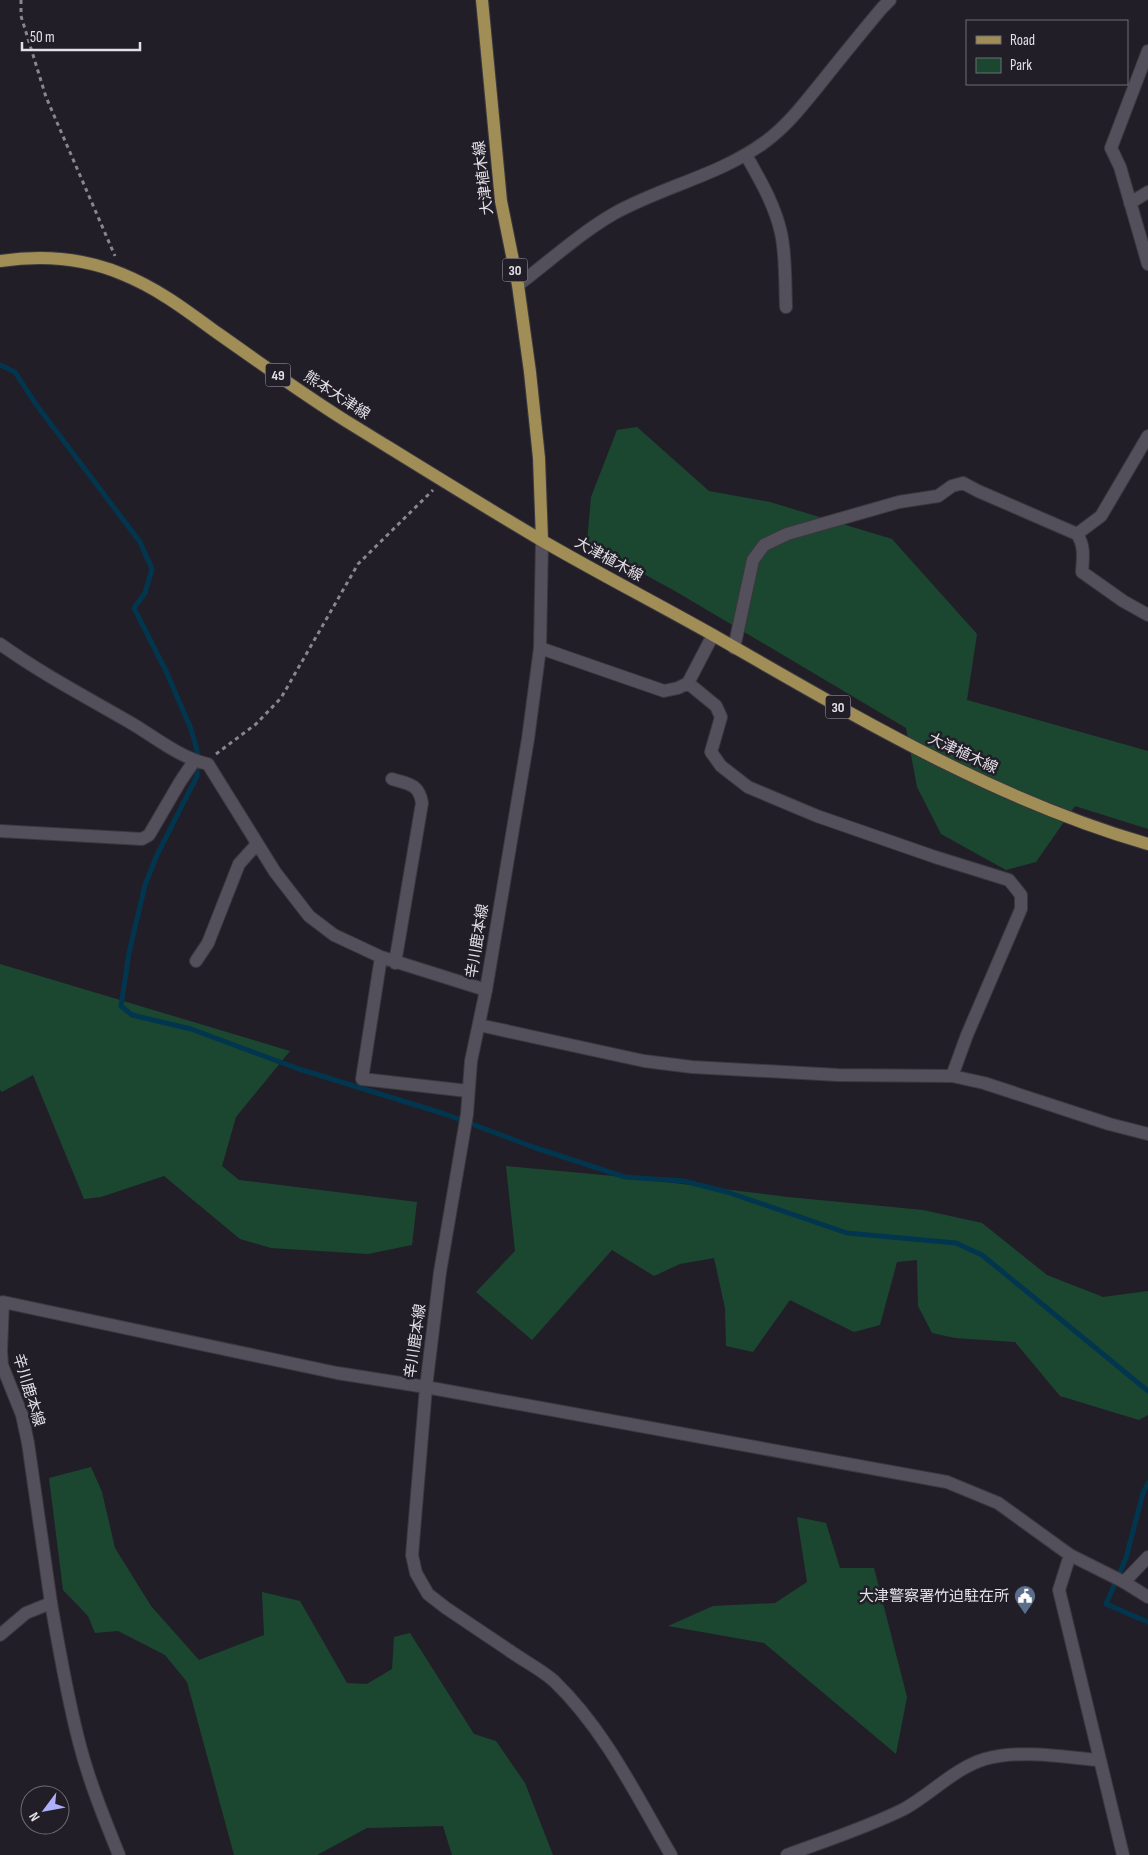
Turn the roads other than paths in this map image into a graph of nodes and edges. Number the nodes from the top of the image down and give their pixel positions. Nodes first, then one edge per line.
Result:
1 (482, 0) edge
2 (890, 0) edge
3 (1148, 51) edge
4 (746, 155) junction
5 (1148, 192) edge
6 (1130, 203) junction
7 (0, 260) edge
8 (1148, 264) edge
9 (518, 285) junction
10 (786, 307) dead end
11 (1148, 436) edge
12 (1077, 534) junction
13 (542, 540) junction
14 (1148, 615) edge
15 (712, 635) junction
16 (0, 644) edge
17 (540, 648) junction
18 (734, 648) junction
19 (688, 683) junction
20 (194, 761) junction
21 (392, 779) dead end
22 (0, 831) edge
23 (257, 844) junction
24 (1148, 844) edge
25 (381, 957) junction
26 (196, 961) dead end
27 (395, 963) junction
28 (486, 990) junction
29 (478, 1025) junction
30 (952, 1076) junction
31 (468, 1091) junction
32 (1148, 1134) edge
33 (2, 1302) edge
34 (426, 1387) junction
35 (1070, 1555) junction
36 (1148, 1557) edge
37 (1124, 1581) junction
38 (1148, 1597) edge
39 (50, 1602) junction
40 (0, 1635) edge
41 (1099, 1760) junction
42 (119, 1855) edge
43 (671, 1855) edge
44 (787, 1855) edge
45 (1123, 1855) edge

1 - 9 main road, 大津植木線 / 30
2 - 4 street
3 - 6 street
4 - 9 street
4 - 10 street
5 - 6 street
6 - 8 street
7 - 13 main road, 熊本大津線 / 49
9 - 13 main road, 大津植木線 / 30
11 - 12 street
12 - 14 street
12 - 18 street
13 - 15 main road, 大津植木線 / 30
13 - 17 street, 辛川鹿本線
15 - 18 main road, 大津植木線 / 30
15 - 19 street
16 - 20 street
17 - 19 street
17 - 28 street, 辛川鹿本線
18 - 24 main road, 大津植木線 / 30
19 - 30 street
20 - 22 street
20 - 23 street
21 - 27 street
23 - 25 street
23 - 26 street
25 - 27 street
25 - 31 street
27 - 28 street
28 - 29 street, 辛川鹿本線
29 - 30 street
29 - 31 street, 辛川鹿本線
30 - 32 street
31 - 34 street, 辛川鹿本線
33 - 34 street, 辛川鹿本線
33 - 39 street, 辛川鹿本線
34 - 35 street
34 - 43 street
35 - 37 street
35 - 41 street
36 - 37 street
37 - 38 street
39 - 40 street
39 - 42 street, 辛川鹿本線
41 - 44 street
41 - 45 street

